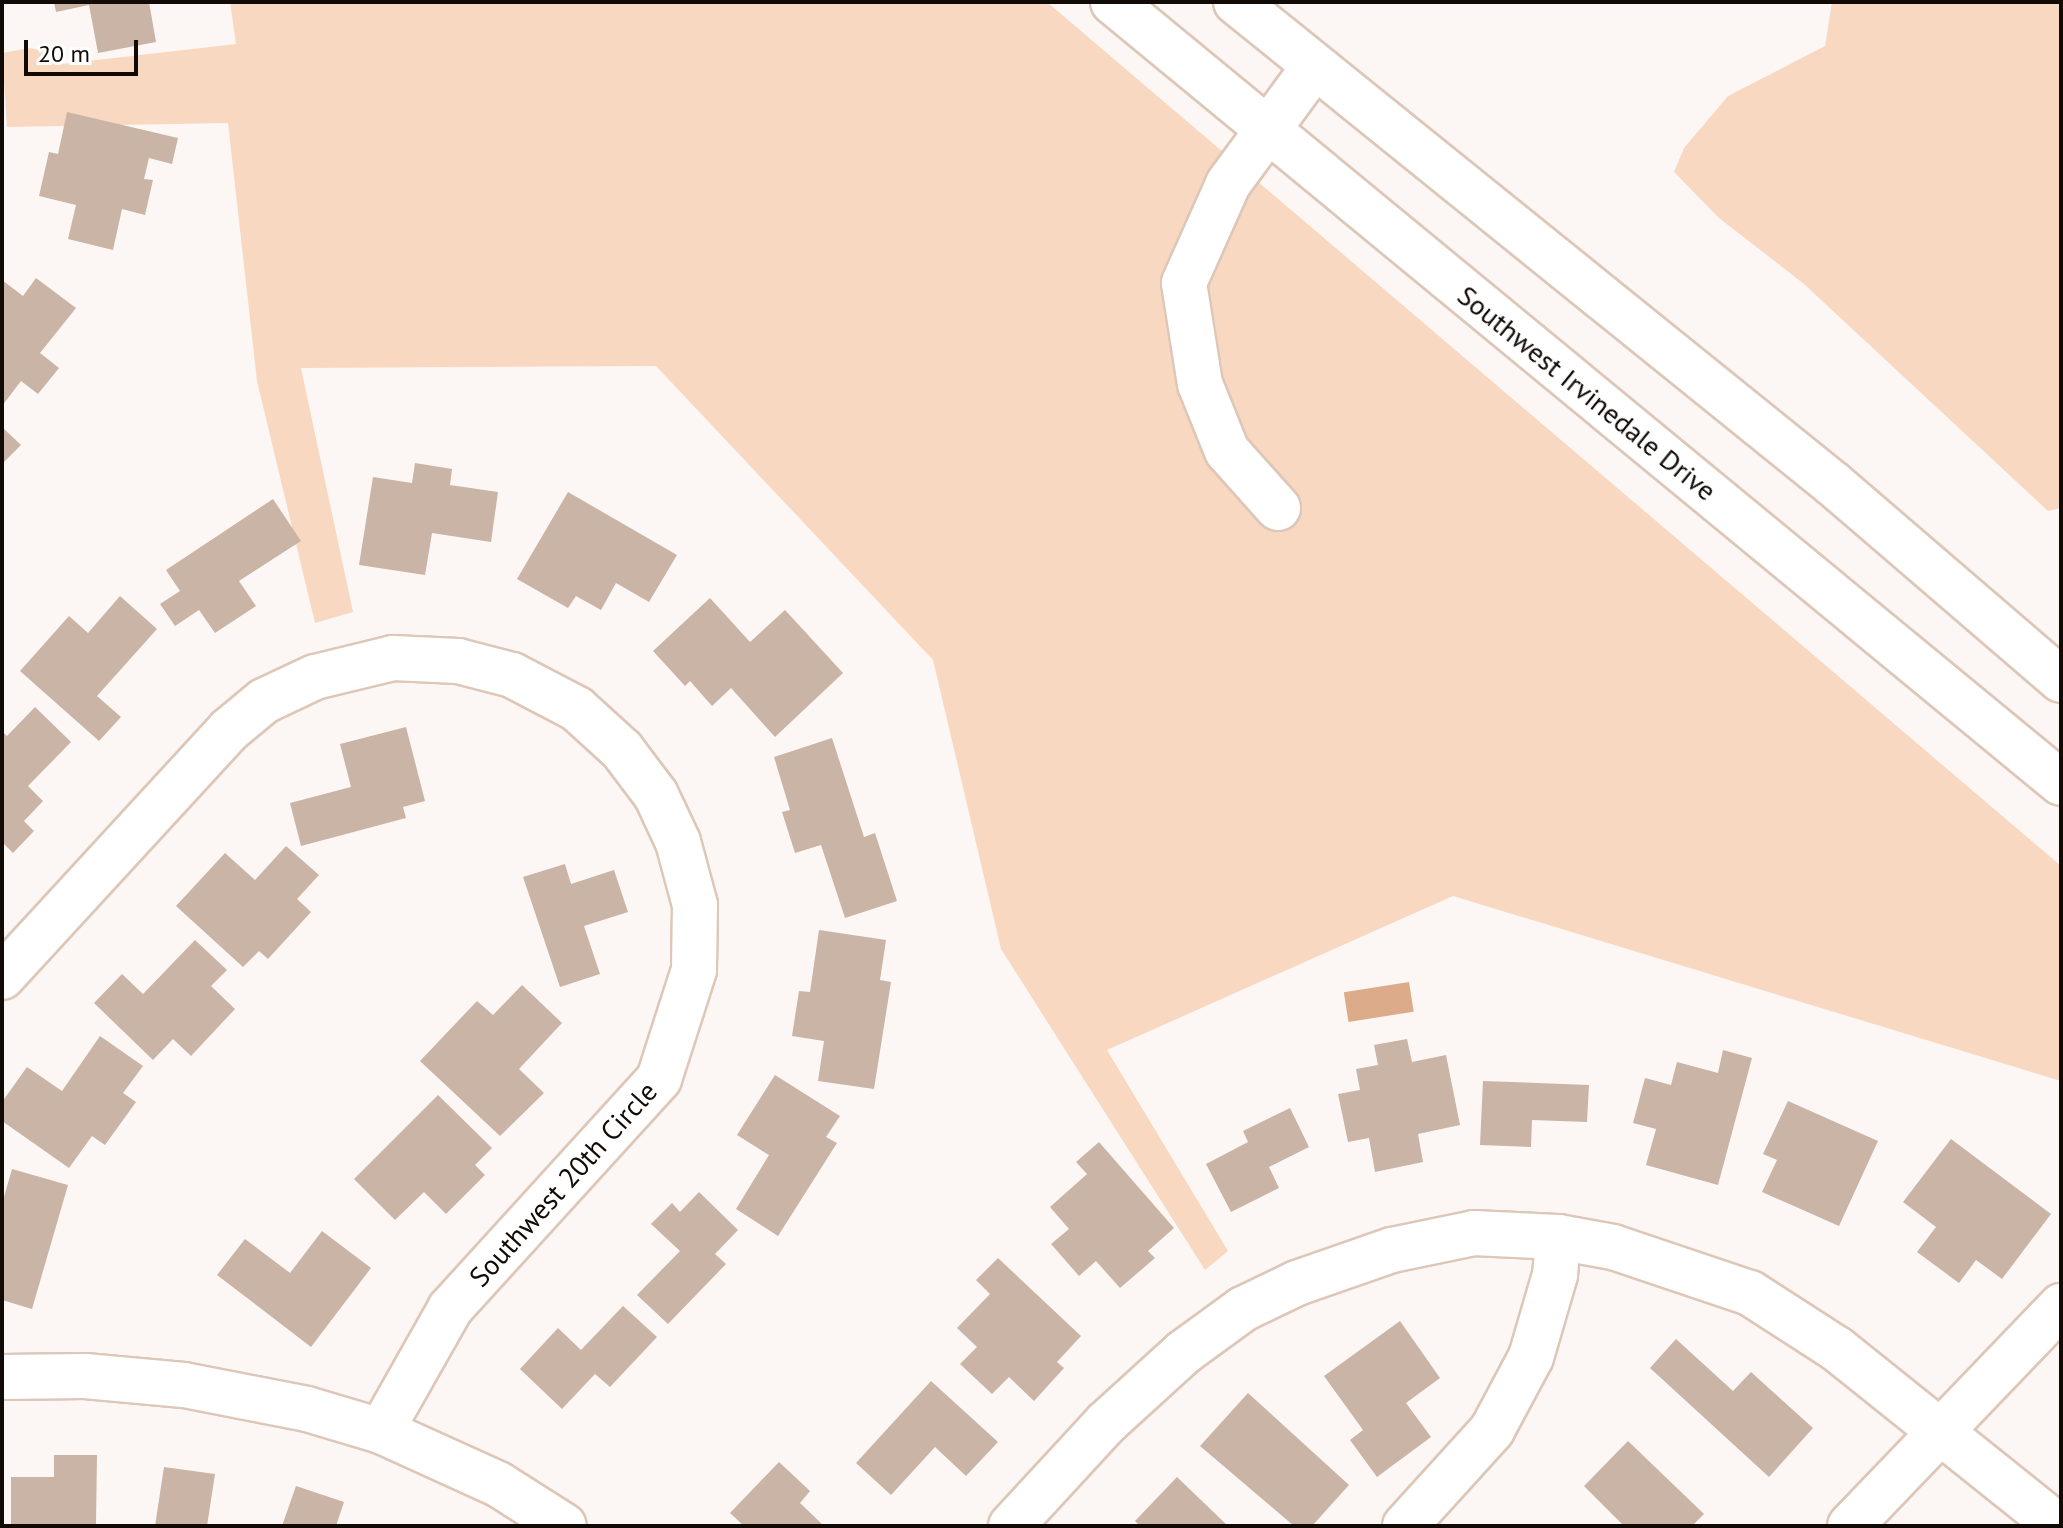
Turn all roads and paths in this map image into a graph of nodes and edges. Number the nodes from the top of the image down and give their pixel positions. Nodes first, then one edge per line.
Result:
1 (1113, 2) edge
2 (1236, 2) edge
3 (1314, 67) junction
4 (1267, 132) junction
5 (1278, 508) dead end
6 (2061, 680) edge
7 (2061, 783) edge
8 (2, 977) edge
9 (1558, 1237) junction
10 (2061, 1306) edge
11 (2, 1377) edge
12 (381, 1431) junction
13 (1941, 1435) junction
14 (564, 1526) edge
15 (1011, 1526) edge
16 (1405, 1526) edge
17 (1850, 1526) edge
18 (2058, 1526) edge

1 - 4 street, Southwest Irvinedale Drive
2 - 3 street
3 - 4 street
3 - 6 street
4 - 5 street
4 - 7 street, Southwest Irvinedale Drive
8 - 12 street, Southwest 20th Circle
9 - 13 street
9 - 15 street
9 - 16 street
10 - 13 street
11 - 12 street
12 - 14 street
13 - 17 street
13 - 18 street

